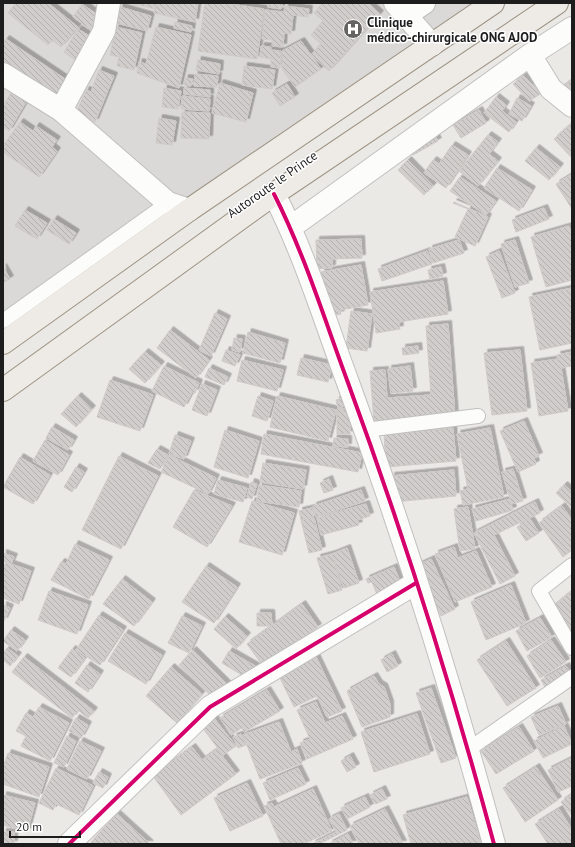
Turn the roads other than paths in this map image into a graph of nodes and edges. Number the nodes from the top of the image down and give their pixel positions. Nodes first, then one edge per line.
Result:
1 (109, 3) edge
2 (424, 3) edge
3 (494, 3) edge
4 (557, 3) edge
5 (400, 9) edge
6 (572, 28) edge
7 (432, 45) junction
8 (530, 55) junction
9 (3, 74) edge
10 (572, 106) edge
11 (61, 110) junction
12 (274, 194) junction
13 (168, 202) junction
14 (189, 210) junction
15 (291, 227) junction
16 (3, 321) edge
17 (3, 342) edge
18 (3, 390) edge
19 (478, 416) dead end
20 (366, 430) junction
21 (572, 565) edge
22 (416, 583) junction
23 (572, 648) edge
24 (572, 677) edge
25 (469, 749) junction
26 (69, 844) edge
27 (494, 844) edge

1 - 11 street
2 - 5 street
3 - 7 main road, Autoroute le Prince
4 - 12 main road, Autoroute le Prince
5 - 7 street
6 - 8 street
7 - 14 main road, Autoroute le Prince
8 - 10 street
8 - 15 street
9 - 11 street
11 - 13 street
12 - 15 street
12 - 18 main road, Autoroute le Prince
13 - 14 street
13 - 16 lane
14 - 17 main road, Autoroute le Prince
15 - 20 street
19 - 20 lane
20 - 22 street
21 - 23 lane
22 - 25 street
22 - 26 street
24 - 25 lane
25 - 27 street

